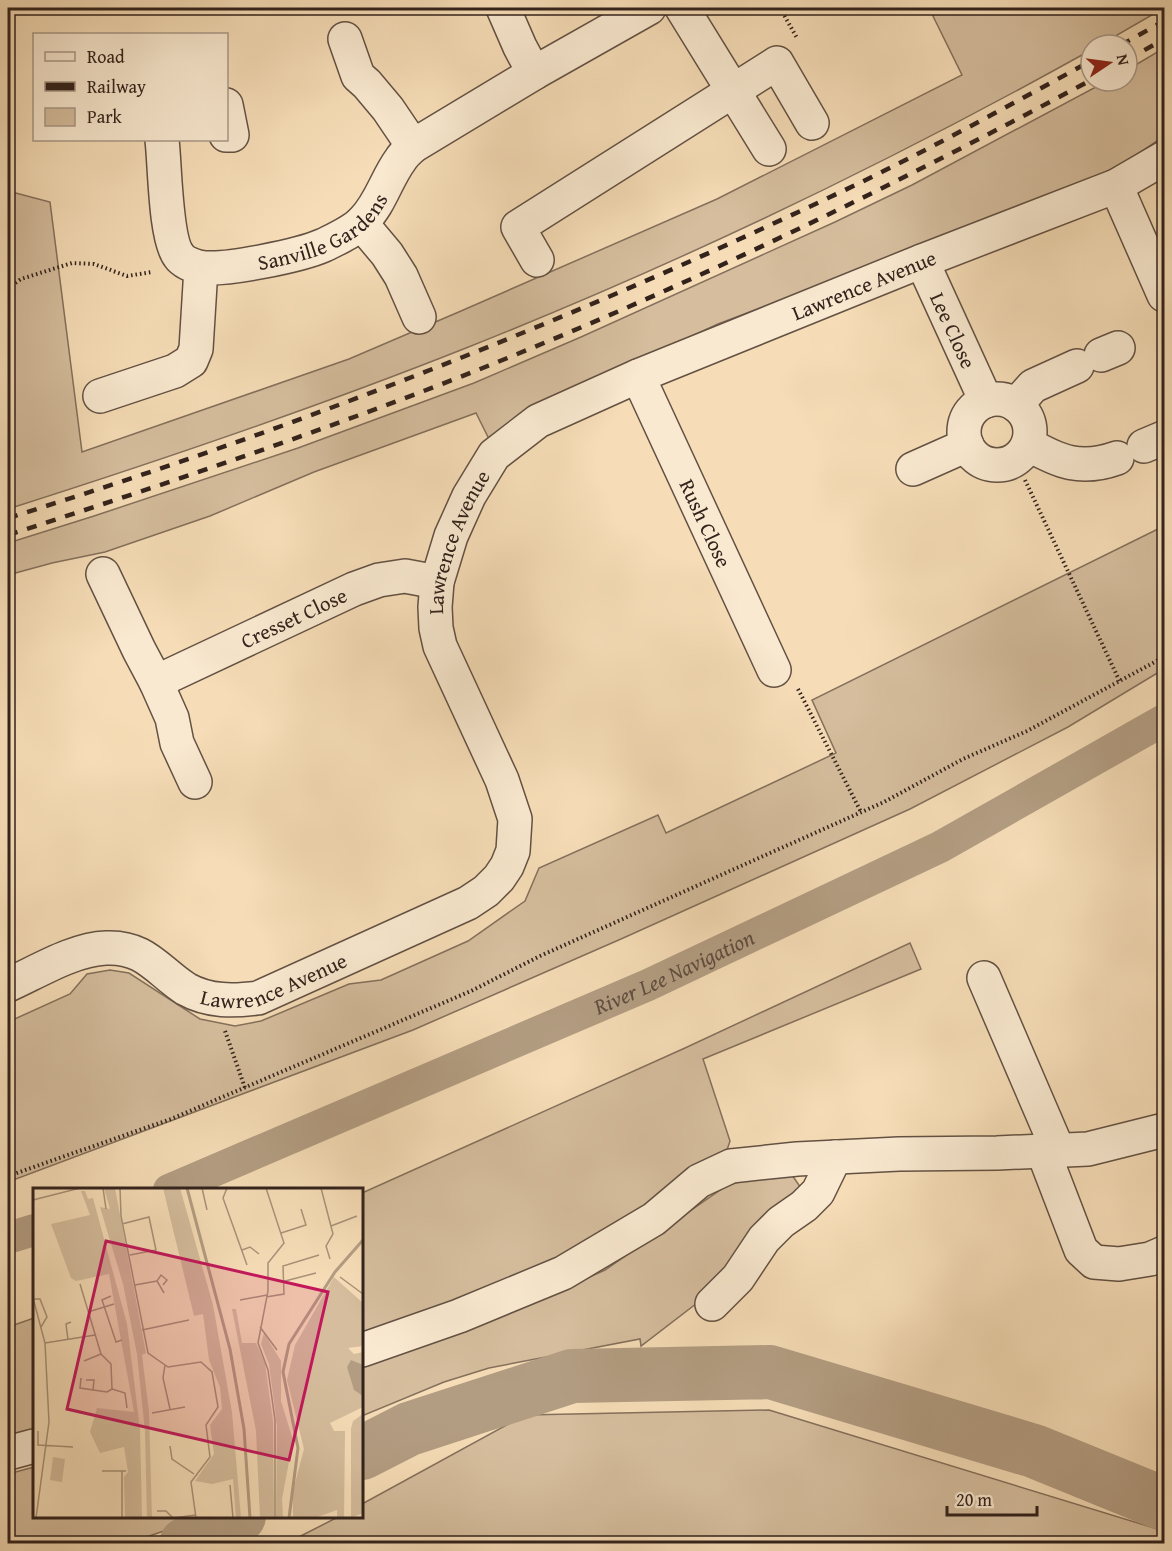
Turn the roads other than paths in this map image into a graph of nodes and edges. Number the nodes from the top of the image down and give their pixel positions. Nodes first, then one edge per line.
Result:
1 (503, 8) edge
2 (649, 8) edge
3 (682, 8) edge
4 (345, 39) dead end
5 (534, 73) junction
6 (732, 91) junction
7 (228, 117) edge
8 (812, 123) dead end
9 (228, 135) edge
10 (171, 141) edge
11 (413, 146) junction
12 (769, 149) dead end
13 (1164, 158) edge
14 (1116, 186) junction
15 (362, 223) junction
16 (537, 260) dead end
17 (922, 261) junction
18 (190, 262) junction
19 (1164, 295) edge
20 (419, 317) dead end
21 (1099, 356) dead end
22 (638, 376) junction
23 (100, 396) dead end
24 (1001, 403) junction
25 (967, 445) junction
26 (1141, 447) edge
27 (1022, 452) junction
28 (913, 469) dead end
29 (103, 574) dead end
30 (437, 582) junction
31 (774, 670) road end
32 (156, 682) junction
33 (195, 782) dead end
34 (984, 978) dead end
35 (8, 986) edge
36 (1164, 1130) edge
37 (1050, 1151) junction
38 (835, 1157) junction
39 (1164, 1253) edge
40 (712, 1304) dead end
41 (363, 1350) edge
42 (33, 1446) edge
43 (8, 1453) edge

1 - 5 street
2 - 5 street, Sanville Gardens
3 - 6 street
4 - 11 street
5 - 11 street, Sanville Gardens
6 - 8 street
6 - 12 street
6 - 16 street
7 - 9 street
10 - 18 street
11 - 15 street, Sanville Gardens
13 - 14 street, Lawrence Avenue
14 - 17 street, Lawrence Avenue
14 - 19 street
15 - 18 street, Sanville Gardens
15 - 20 street
17 - 22 street, Lawrence Avenue
17 - 24 street, Lee Close
18 - 23 street
21 - 24 street
22 - 30 street, Lawrence Avenue
22 - 31 street, Rush Close
24 - 25 street
24 - 27 street
25 - 27 street
25 - 28 street
26 - 27 street
29 - 32 street
30 - 32 street, Cresset Close
30 - 35 street, Lawrence Avenue
32 - 33 street
34 - 37 street
36 - 37 street
37 - 38 street
37 - 39 street
38 - 40 street
38 - 41 street
42 - 43 street

